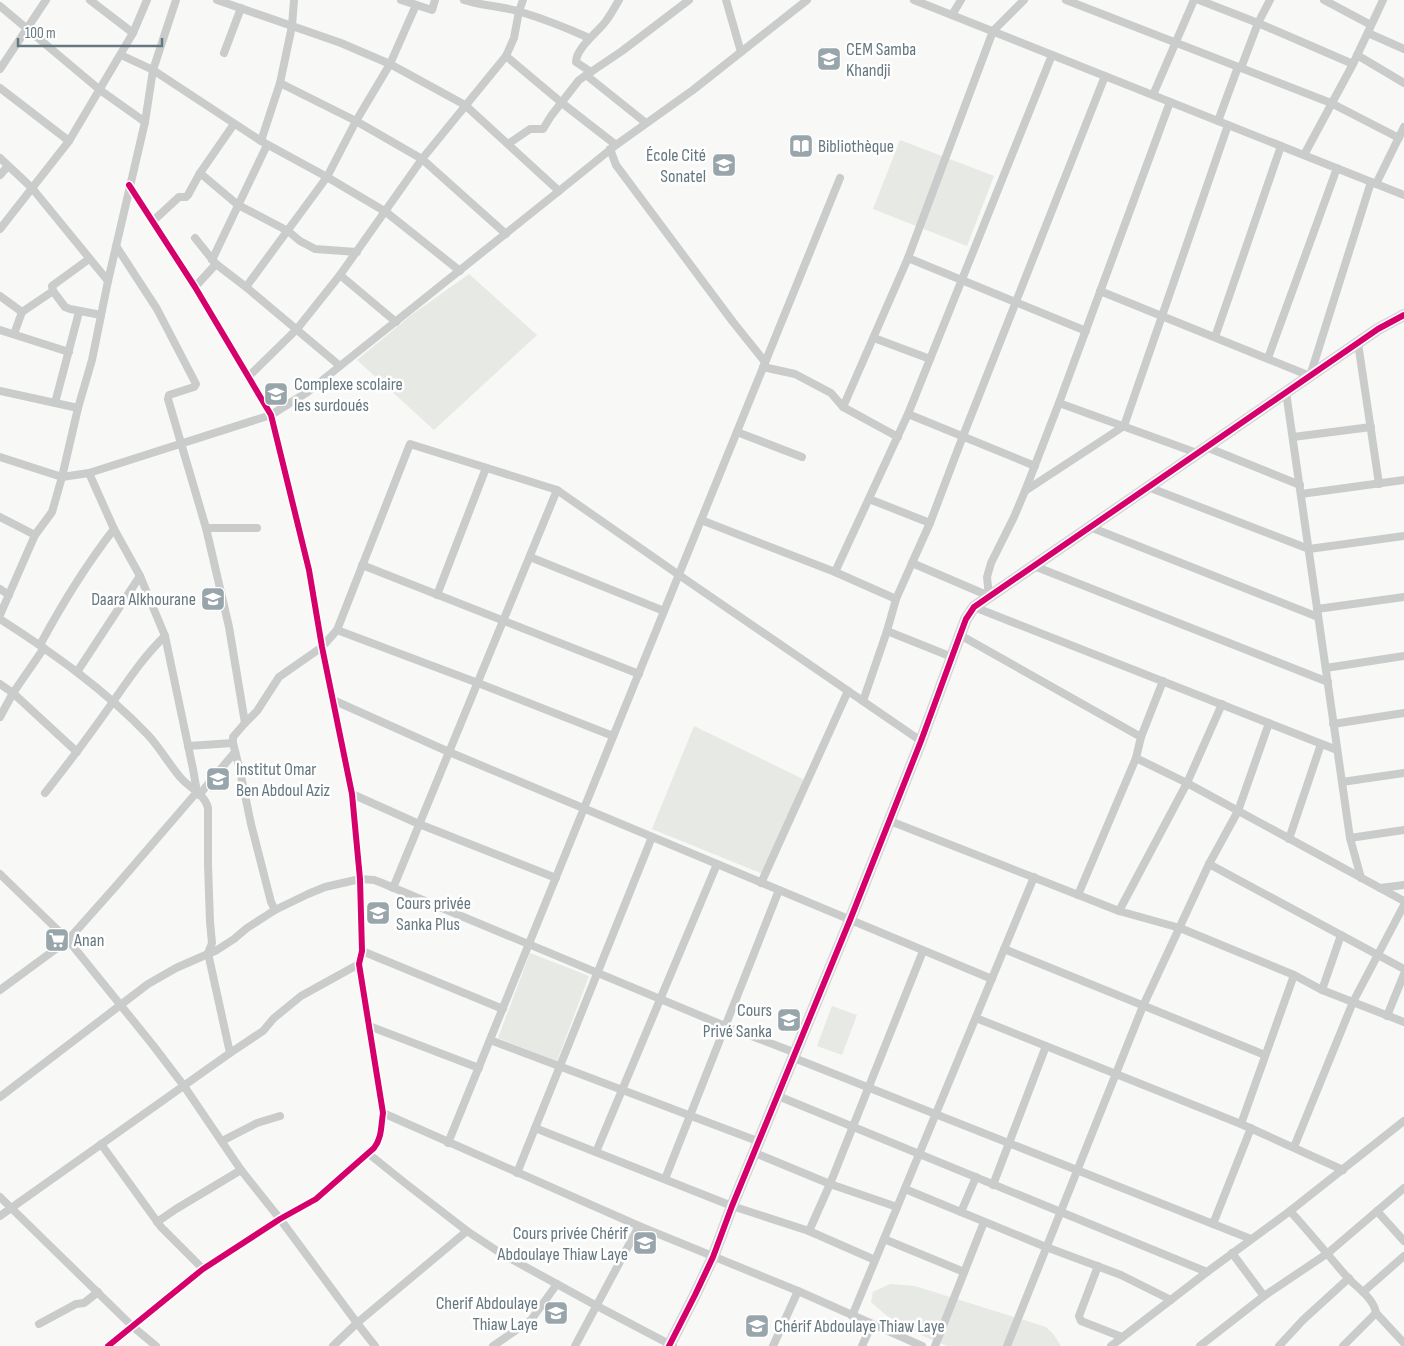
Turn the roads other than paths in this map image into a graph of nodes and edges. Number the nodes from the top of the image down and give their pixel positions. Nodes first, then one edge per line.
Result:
1 (46, 0) edge
2 (90, 0) edge
3 (147, 0) edge
4 (176, 0) edge
5 (217, 0) edge
6 (294, 0) edge
7 (401, 0) edge
8 (436, 0) edge
9 (464, 0) edge
10 (522, 0) edge
11 (619, 0) edge
12 (689, 0) edge
13 (726, 0) edge
14 (807, 0) edge
15 (914, 0) edge
16 (961, 0) edge
17 (1024, 0) edge
18 (1066, 0) edge
19 (1194, 0) edge
20 (1199, 0) edge
21 (1270, 0) edge
22 (1383, 0) edge
23 (1329, 1) edge
24 (416, 5) junction
25 (0, 6) edge
26 (240, 8) junction
27 (519, 11) junction
28 (952, 15) junction
29 (1258, 23) junction
30 (292, 26) junction
31 (27, 27) junction
32 (1369, 29) junction
33 (993, 32) junction
34 (133, 33) junction
35 (589, 38) junction
36 (1176, 43) junction
37 (1404, 49) edge
38 (741, 52) junction
39 (224, 53) dead end
40 (120, 55) junction
41 (1052, 55) junction
42 (1357, 55) junction
43 (506, 56) junction
44 (390, 64) junction
45 (1352, 64) junction
46 (1239, 68) junction
47 (0, 70) edge
48 (153, 70) junction
49 (589, 73) junction
50 (1105, 76) junction
51 (280, 83) junction
52 (1404, 84) edge
53 (0, 88) edge
54 (100, 90) junction
55 (1153, 95) junction
56 (1170, 102) junction
57 (562, 103) junction
58 (1331, 103) junction
59 (465, 105) junction
60 (356, 120) junction
61 (1218, 121) junction
62 (145, 122) junction
63 (646, 123) junction
64 (234, 124) junction
65 (1228, 125) junction
66 (1404, 127) edge
67 (1399, 138) junction
68 (69, 141) junction
69 (264, 143) junction
70 (508, 144) junction
71 (1281, 146) junction
72 (613, 147) junction
73 (1304, 155) junction
74 (0, 158) edge
75 (422, 159) junction
76 (8, 166) junction
77 (1337, 168) junction
78 (200, 173) junction
79 (0, 175) edge
80 (327, 176) junction
81 (840, 178) dead end
82 (1374, 183) junction
83 (129, 186) junction
84 (32, 188) junction
85 (559, 192) junction
86 (1404, 195) edge
87 (238, 205) junction
88 (386, 212) junction
89 (153, 221) junction
90 (0, 229) edge
91 (288, 231) junction
92 (506, 234) junction
93 (195, 238) dead end
94 (116, 246) junction
95 (357, 252) junction
96 (908, 258) junction
97 (89, 259) junction
98 (214, 262) junction
99 (460, 271) junction
100 (340, 275) junction
101 (962, 280) junction
102 (108, 282) junction
103 (195, 287) junction
104 (246, 287) junction
105 (53, 291) junction
106 (1100, 291) junction
107 (0, 296) edge
108 (1017, 303) junction
109 (22, 312) junction
110 (79, 312) junction
111 (101, 315) junction
112 (1404, 315) edge
113 (1162, 316) junction
114 (396, 322) junction
115 (297, 329) junction
116 (0, 330) edge
117 (1086, 331) junction
118 (14, 334) junction
119 (1215, 337) junction
120 (874, 338) junction
121 (1358, 343) junction
122 (69, 352) junction
123 (1268, 358) junction
124 (930, 359) junction
125 (764, 364) junction
126 (340, 366) junction
127 (1310, 376) junction
128 (248, 377) junction
129 (0, 391) edge
130 (1286, 392) junction
131 (55, 403) junction
132 (1059, 403) junction
133 (843, 407) junction
134 (78, 408) junction
135 (908, 414) junction
136 (271, 415) junction
137 (1124, 426) junction
138 (1371, 427) junction
139 (737, 432) junction
140 (963, 436) junction
141 (898, 437) junction
142 (1293, 437) junction
143 (182, 443) junction
144 (1202, 450) junction
145 (0, 457) edge
146 (802, 457) dead end
147 (1035, 466) junction
148 (486, 468) junction
149 (89, 473) junction
150 (62, 476) junction
151 (1404, 480) edge
152 (1379, 484) junction
153 (1300, 485) junction
154 (1148, 487) junction
155 (557, 490) junction
156 (1025, 491) junction
157 (1301, 494) junction
158 (869, 499) junction
159 (0, 517) edge
160 (701, 520) junction
161 (930, 523) junction
162 (1090, 527) junction
163 (206, 528) junction
164 (257, 528) dead end
165 (114, 529) junction
166 (35, 535) junction
167 (1404, 536) edge
168 (1309, 549) junction
169 (530, 557) junction
170 (912, 563) junction
171 (362, 565) junction
172 (1034, 566) junction
173 (835, 572) junction
174 (679, 575) junction
175 (140, 576) junction
176 (0, 589) edge
177 (9, 595) junction
178 (437, 595) junction
179 (989, 596) junction
180 (1404, 597) edge
181 (896, 599) junction
182 (974, 607) junction
183 (664, 611) junction
184 (1318, 613) junction
185 (0, 615) edge
186 (0, 619) edge
187 (503, 621) junction
188 (338, 630) junction
189 (887, 630) junction
190 (960, 635) junction
191 (165, 636) junction
192 (42, 646) junction
193 (322, 647) junction
194 (1404, 656) edge
195 (952, 657) junction
196 (1326, 668) junction
197 (77, 672) junction
198 (639, 674) junction
199 (1163, 681) junction
200 (1328, 682) junction
201 (478, 683) junction
202 (0, 684) edge
203 (848, 691) junction
204 (13, 693) junction
205 (333, 700) junction
206 (114, 701) junction
207 (863, 701) junction
208 (1222, 704) junction
209 (1404, 713) edge
210 (0, 717) edge
211 (244, 723) junction
212 (1269, 723) junction
213 (1334, 724) junction
214 (613, 736) junction
215 (1141, 737) junction
216 (921, 741) junction
217 (233, 743) junction
218 (1321, 744) junction
219 (188, 746) junction
220 (1337, 750) junction
221 (77, 752) junction
222 (235, 752) junction
223 (449, 752) junction
224 (1136, 758) junction
225 (1404, 773) edge
226 (1342, 782) junction
227 (1187, 783) junction
228 (44, 793) dead end
229 (198, 794) junction
230 (352, 794) junction
231 (584, 808) junction
232 (1238, 811) junction
233 (890, 821) junction
234 (419, 824) junction
235 (1404, 830) edge
236 (652, 837) junction
237 (1350, 838) junction
238 (1289, 839) junction
239 (717, 864) junction
240 (1209, 864) junction
241 (0, 874) edge
242 (1034, 877) junction
243 (360, 878) junction
244 (556, 878) junction
245 (1361, 878) junction
246 (761, 883) junction
247 (1404, 885) edge
248 (393, 888) junction
249 (1380, 888) junction
250 (779, 890) junction
251 (1078, 894) junction
252 (1404, 901) edge
253 (1404, 905) edge
254 (275, 910) junction
255 (1119, 910) junction
256 (850, 920) junction
257 (1180, 928) junction
258 (1341, 935) junction
259 (68, 940) junction
260 (529, 944) junction
261 (1004, 949) junction
262 (362, 951) junction
263 (923, 951) junction
264 (208, 953) junction
265 (1378, 955) junction
266 (359, 964) junction
267 (1404, 969) edge
268 (597, 973) junction
269 (1404, 974) edge
270 (1294, 976) junction
271 (992, 980) junction
272 (0, 990) edge
273 (1322, 990) junction
274 (660, 999) junction
275 (1353, 1002) junction
276 (120, 1004) junction
277 (1143, 1006) junction
278 (503, 1009) junction
279 (1387, 1016) junction
280 (976, 1018) junction
281 (1404, 1022) edge
282 (369, 1026) junction
283 (725, 1026) junction
284 (490, 1040) junction
285 (1046, 1046) junction
286 (230, 1053) junction
287 (795, 1056) junction
288 (1265, 1056) junction
289 (560, 1066) junction
290 (479, 1068) junction
291 (1115, 1074) junction
292 (184, 1086) junction
293 (869, 1088) junction
294 (622, 1090) junction
295 (0, 1096) edge
296 (778, 1096) junction
297 (383, 1113) junction
298 (690, 1115) junction
299 (936, 1115) junction
300 (280, 1116) dead end
301 (1404, 1121) edge
302 (1241, 1124) junction
303 (853, 1127) junction
304 (535, 1128) junction
305 (1251, 1128) junction
306 (222, 1141) junction
307 (760, 1142) junction
308 (448, 1143) junction
309 (1008, 1143) junction
310 (101, 1144) junction
311 (1294, 1147) junction
312 (596, 1152) junction
313 (755, 1153) junction
314 (369, 1154) junction
315 (919, 1154) junction
316 (241, 1170) junction
317 (1343, 1170) junction
318 (1078, 1171) junction
319 (517, 1173) junction
320 (976, 1177) junction
321 (665, 1179) junction
322 (830, 1184) junction
323 (993, 1184) junction
324 (1404, 1188) edge
325 (904, 1189) junction
326 (0, 1197) edge
327 (732, 1206) junction
328 (897, 1208) junction
329 (12, 1209) junction
330 (1290, 1211) junction
331 (1377, 1211) junction
332 (961, 1212) junction
333 (1061, 1212) junction
334 (0, 1216) edge
335 (280, 1219) junction
336 (157, 1222) junction
337 (984, 1222) junction
338 (1213, 1224) junction
339 (639, 1226) junction
340 (467, 1231) junction
341 (808, 1232) junction
342 (884, 1239) junction
343 (1251, 1240) junction
344 (1404, 1241) edge
345 (1046, 1247) junction
346 (1328, 1253) junction
347 (1232, 1254) junction
348 (1404, 1256) edge
349 (713, 1257) junction
350 (876, 1260) junction
351 (1098, 1266) junction
352 (204, 1270) junction
353 (964, 1272) junction
354 (1207, 1272) junction
355 (1349, 1278) junction
356 (556, 1284) junction
357 (798, 1291) junction
358 (98, 1292) junction
359 (1362, 1292) junction
360 (1264, 1296) junction
361 (1170, 1300) junction
362 (597, 1306) junction
363 (1376, 1313) junction
364 (852, 1316) junction
365 (40, 1324) dead end
366 (357, 1324) junction
367 (872, 1324) junction
368 (132, 1326) junction
369 (1122, 1337) junction
370 (1404, 1343) edge
371 (670, 1345) edge
372 (1112, 1345) edge
373 (108, 1346) edge
374 (156, 1346) edge
375 (333, 1346) edge
376 (375, 1346) edge
377 (493, 1346) edge
378 (575, 1346) edge
379 (773, 1346) edge
380 (862, 1346) edge
381 (922, 1346) edge
382 (935, 1346) edge
383 (1007, 1346) edge
384 (1200, 1346) edge
385 (1279, 1346) edge
386 (1343, 1346) edge

1 - 31 street
2 - 34 street
3 - 34 street
4 - 48 street
5 - 26 street
6 - 30 street
7 - 24 street
8 - 24 street
9 - 27 street
10 - 27 street
11 - 35 street
12 - 49 street
13 - 38 street
14 - 38 street
15 - 28 street
16 - 28 street
17 - 33 street
18 - 36 street
19 - 36 street
20 - 29 street
21 - 29 street
22 - 32 street
23 - 32 street
24 - 44 street
25 - 31 street
26 - 30 street
26 - 39 street
27 - 35 street
27 - 43 street
28 - 33 street
29 - 45 street
29 - 46 street
30 - 44 street
30 - 51 street
31 - 47 street
31 - 54 street
32 - 37 street
32 - 42 street
33 - 41 street
33 - 96 street
34 - 40 street
35 - 49 street
36 - 46 street
36 - 55 street
38 - 63 street
40 - 48 street
40 - 54 street
41 - 50 street
41 - 101 street
42 - 45 street
42 - 52 street
43 - 57 street
43 - 59 street
44 - 59 street
44 - 60 street
45 - 58 street
46 - 58 street
46 - 61 street
48 - 62 street
48 - 64 street
49 - 57 street
49 - 63 street
50 - 55 street
50 - 108 street
51 - 60 street
51 - 69 street
53 - 68 street
54 - 62 street
54 - 68 street
55 - 56 street
56 - 61 street
56 - 106 street
57 - 70 street
57 - 72 street
58 - 67 street
58 - 73 street
59 - 70 street
59 - 75 street
60 - 75 street
60 - 80 street
61 - 65 street
62 - 83 street
63 - 72 street
64 - 69 street
64 - 78 street
65 - 71 street
65 - 113 street
66 - 67 street
67 - 82 street
68 - 84 street
69 - 80 street
69 - 87 street
70 - 85 street
71 - 73 street
71 - 119 street
72 - 85 street
72 - 125 street
73 - 77 street
74 - 76 street
75 - 88 street
75 - 92 street
76 - 79 street
76 - 84 street
77 - 82 street
77 - 123 street
78 - 87 street
78 - 89 street
80 - 88 street
80 - 91 street
81 - 125 street
82 - 86 street
82 - 127 street
83 - 89 street
83 - 94 street
84 - 90 street
84 - 97 street
85 - 92 street
87 - 91 street
87 - 98 street
88 - 95 street
88 - 99 street
89 - 103 street
91 - 95 street
91 - 104 street
92 - 99 street
93 - 98 street
94 - 102 street
94 - 143 street
95 - 100 street
96 - 101 street
96 - 120 street
97 - 102 street
97 - 105 street
98 - 103 street
98 - 104 street
99 - 114 street
100 - 114 street
100 - 115 street
101 - 108 street
101 - 124 street
102 - 111 street
103 - 128 street
104 - 115 street
105 - 109 street
105 - 110 street
106 - 113 street
106 - 117 street
107 - 109 street
108 - 117 street
108 - 140 street
109 - 118 street
110 - 111 street
110 - 122 street
111 - 134 street
112 - 121 street
113 - 119 street
113 - 137 street
114 - 126 street
115 - 126 street
115 - 128 street
116 - 118 street
117 - 132 street
118 - 122 street
119 - 123 street
120 - 124 street
120 - 133 street
121 - 127 street
121 - 138 street
122 - 131 street
123 - 127 street
124 - 135 street
125 - 133 street
125 - 139 street
126 - 136 street
127 - 130 street
128 - 136 street
129 - 131 street
130 - 142 street
130 - 144 street
131 - 134 street
132 - 137 street
132 - 147 street
133 - 141 street
134 - 150 street
135 - 140 street
135 - 141 street
136 - 143 street
136 - 193 street
137 - 144 street
137 - 156 street
138 - 142 street
138 - 152 street
139 - 146 street
139 - 160 street
140 - 147 street
140 - 161 street
141 - 158 street
142 - 153 street
143 - 149 street
143 - 163 street
144 - 153 street
144 - 154 street
145 - 150 street
147 - 156 street
148 - 155 street
148 - 171 street
148 - 178 street
149 - 150 street
149 - 165 street
150 - 166 street
151 - 152 street
152 - 157 street
153 - 157 street
154 - 162 street
154 - 168 street
155 - 169 street
155 - 174 street
156 - 179 street
157 - 168 street
158 - 161 street
158 - 173 street
159 - 166 street
160 - 173 street
160 - 174 street
161 - 170 street
162 - 172 street
162 - 184 street
163 - 164 street
163 - 211 street
165 - 175 street
165 - 192 street
166 - 177 street
167 - 168 street
168 - 184 street
169 - 183 street
169 - 187 street
170 - 179 street
170 - 181 street
171 - 178 street
171 - 188 street
172 - 179 street
172 - 200 street
173 - 181 street
174 - 183 street
174 - 203 street
175 - 191 street
175 - 197 street
176 - 177 street
177 - 185 street
178 - 187 street
179 - 182 street
180 - 184 street
181 - 189 street
182 - 190 street
182 - 199 street
183 - 198 street
184 - 196 street
186 - 192 street
187 - 198 street
187 - 201 street
188 - 193 street
188 - 201 street
189 - 195 street
189 - 207 street
190 - 195 street
190 - 215 street
191 - 206 street
191 - 219 street
192 - 197 street
192 - 204 street
193 - 205 street
193 - 211 street
194 - 196 street
195 - 216 street
196 - 200 street
197 - 206 street
198 - 214 street
199 - 208 street
199 - 215 street
200 - 213 street
201 - 214 street
201 - 223 street
202 - 204 street
203 - 207 street
203 - 246 street
204 - 210 street
204 - 221 street
205 - 223 street
205 - 230 street
206 - 221 street
206 - 229 street
207 - 216 street
208 - 212 street
208 - 227 street
209 - 213 street
211 - 217 street
212 - 218 street
212 - 232 street
213 - 220 street
214 - 231 street
215 - 224 street
216 - 233 street
217 - 219 street
217 - 222 street
218 - 220 street
218 - 238 street
219 - 229 street
220 - 226 street
221 - 228 street
222 - 229 street
222 - 254 street
223 - 231 street
223 - 234 street
224 - 227 street
224 - 251 street
225 - 226 street
226 - 237 street
227 - 232 street
227 - 255 street
229 - 259 street
229 - 264 street
230 - 234 street
230 - 243 street
231 - 236 street
231 - 244 street
232 - 238 street
232 - 240 street
233 - 242 street
233 - 256 street
234 - 244 street
234 - 248 street
235 - 237 street
236 - 239 street
236 - 268 street
237 - 245 street
238 - 245 street
239 - 246 street
239 - 274 street
240 - 257 street
240 - 258 street
241 - 259 street
242 - 251 street
242 - 261 street
243 - 248 street
243 - 254 street
243 - 262 street
244 - 260 street
245 - 249 street
246 - 250 street
247 - 249 street
248 - 260 street
249 - 252 street
250 - 256 street
250 - 283 street
251 - 255 street
253 - 265 street
254 - 264 street
255 - 257 street
256 - 263 street
256 - 287 street
257 - 270 street
257 - 277 street
258 - 265 street
258 - 273 street
259 - 272 street
259 - 276 street
260 - 268 street
260 - 278 street
261 - 271 street
261 - 277 street
262 - 266 street
262 - 278 street
263 - 271 street
263 - 293 street
264 - 276 street
264 - 286 street
265 - 267 street
265 - 275 street
266 - 282 street
266 - 286 street
268 - 274 street
268 - 289 street
269 - 279 street
270 - 273 street
270 - 288 street
271 - 280 street
273 - 275 street
274 - 283 street
274 - 294 street
275 - 279 street
275 - 311 street
276 - 292 street
276 - 295 street
277 - 288 street
277 - 291 street
278 - 284 street
279 - 281 street
280 - 285 street
280 - 299 street
282 - 290 street
282 - 297 street
283 - 287 street
283 - 298 street
284 - 289 street
284 - 290 street
285 - 291 street
285 - 309 street
286 - 292 street
287 - 293 street
287 - 296 street
288 - 302 street
289 - 294 street
289 - 304 street
290 - 308 street
291 - 302 street
291 - 318 street
292 - 306 street
292 - 310 street
293 - 299 street
293 - 303 street
294 - 298 street
294 - 312 street
296 - 303 street
296 - 307 street
297 - 308 street
297 - 314 street
298 - 307 street
298 - 321 street
299 - 309 street
299 - 315 street
300 - 306 street
301 - 317 street
302 - 305 street
303 - 315 street
303 - 322 street
304 - 312 street
304 - 319 street
305 - 311 street
305 - 338 street
306 - 316 street
307 - 313 street
308 - 319 street
309 - 318 street
309 - 323 street
310 - 329 street
310 - 336 street
311 - 317 street
312 - 321 street
313 - 322 street
313 - 327 street
314 - 335 street
314 - 340 street
315 - 320 street
315 - 325 street
316 - 335 street
316 - 336 street
317 - 330 street
318 - 333 street
318 - 338 street
319 - 339 street
320 - 323 street
320 - 332 street
321 - 327 street
322 - 328 street
322 - 341 street
323 - 333 street
324 - 331 street
325 - 328 street
325 - 332 street
326 - 329 street
327 - 341 street
327 - 349 street
328 - 342 street
329 - 334 street
329 - 358 street
330 - 343 street
330 - 346 street
331 - 344 street
331 - 346 street
332 - 337 street
333 - 345 street
333 - 354 street
335 - 352 street
335 - 366 street
336 - 352 street
337 - 345 street
337 - 353 street
338 - 343 street
339 - 349 street
339 - 362 street
340 - 356 street
340 - 366 street
341 - 350 street
342 - 350 street
342 - 353 street
343 - 347 street
345 - 351 street
345 - 383 street
346 - 355 street
346 - 360 street
347 - 354 street
347 - 360 street
348 - 359 street
349 - 357 street
349 - 371 street
350 - 364 street
351 - 361 street
351 - 369 street
352 - 368 street
353 - 382 street
354 - 361 street
355 - 359 street
355 - 385 street
356 - 362 street
356 - 377 street
357 - 364 street
357 - 379 street
358 - 365 street
358 - 368 street
359 - 363 street
360 - 384 street
361 - 369 street
362 - 371 street
362 - 378 street
363 - 370 street
363 - 386 street
364 - 367 street
366 - 375 street
366 - 376 street
367 - 380 street
367 - 381 street
368 - 373 street
368 - 374 street
369 - 372 street

